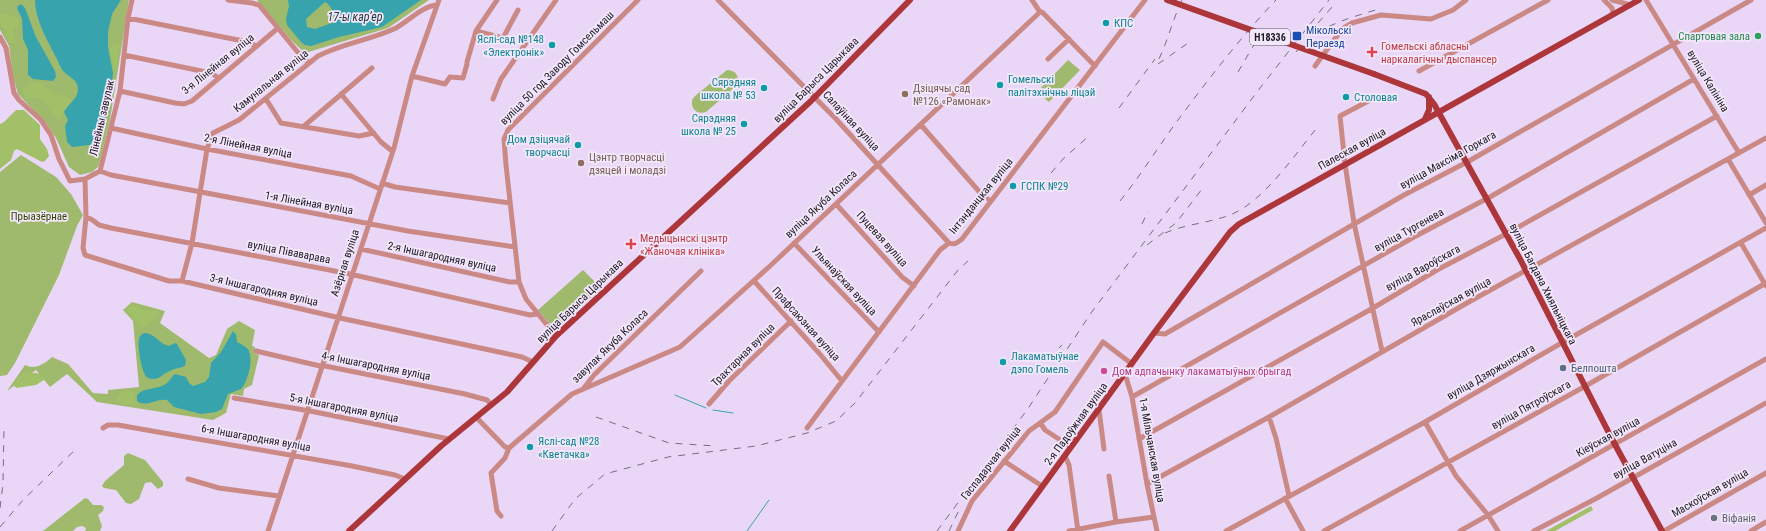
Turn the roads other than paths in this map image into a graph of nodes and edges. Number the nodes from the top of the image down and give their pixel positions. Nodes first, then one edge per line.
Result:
1 (132, 0) edge
2 (228, 0) edge
3 (439, 0) edge
4 (497, 0) edge
5 (556, 0) edge
6 (638, 0) edge
7 (718, 0) edge
8 (910, 0) edge
9 (1032, 0) edge
10 (1145, 0) edge
11 (1167, 0) edge
12 (1466, 0) edge
13 (1548, 0) edge
14 (1604, 0) edge
15 (1612, 0) edge
16 (1638, 0) edge
17 (1646, 0) edge
18 (1751, 0) edge
19 (1618, 2) junction
20 (436, 5) junction
21 (1630, 5) junction
22 (518, 10) dead end
23 (1612, 11) junction
24 (1040, 12) junction
25 (128, 18) junction
26 (278, 28) junction
27 (476, 30) junction
28 (0, 37) edge
29 (1069, 39) junction
30 (1674, 43) junction
31 (256, 46) junction
32 (124, 55) junction
33 (1048, 59) dead end
34 (309, 63) junction
35 (1095, 66) junction
36 (1315, 66) dead end
37 (372, 68) dead end
38 (1419, 71) dead end
39 (412, 76) junction
40 (219, 78) junction
41 (1694, 79) junction
42 (120, 91) junction
43 (341, 94) junction
44 (815, 97) junction
45 (1374, 98) dead end
46 (1429, 98) junction
47 (266, 99) junction
48 (493, 99) dead end
49 (1438, 111) junction
50 (1717, 116) junction
51 (1423, 120) junction
52 (921, 125) junction
53 (304, 126) junction
54 (110, 128) junction
55 (374, 133) junction
56 (1766, 138) edge
57 (208, 149) junction
58 (392, 151) junction
59 (1739, 153) junction
60 (1728, 159) junction
61 (1466, 162) junction
62 (878, 164) junction
63 (1345, 164) junction
64 (100, 171) junction
65 (85, 179) junction
66 (382, 183) junction
67 (1766, 185) edge
68 (380, 189) junction
69 (201, 193) junction
70 (1749, 195) junction
71 (1487, 198) junction
72 (991, 201) junction
73 (510, 203) junction
74 (836, 204) junction
75 (86, 217) junction
76 (1354, 223) junction
77 (1766, 223) edge
78 (369, 224) junction
79 (1766, 228) edge
80 (1506, 234) junction
81 (192, 243) junction
82 (794, 243) junction
83 (949, 243) junction
84 (1741, 244) junction
85 (515, 247) junction
86 (361, 249) junction
87 (1362, 266) junction
88 (701, 271) dead end
89 (1526, 272) junction
90 (352, 275) junction
91 (754, 281) junction
92 (182, 282) junction
93 (519, 282) junction
94 (1766, 284) edge
95 (914, 286) junction
96 (1373, 308) junction
97 (537, 314) junction
98 (338, 317) junction
99 (791, 321) junction
100 (879, 332) junction
101 (1154, 333) junction
102 (556, 336) junction
103 (1562, 342) junction
104 (1382, 351) junction
105 (256, 352) dead end
106 (1766, 360) edge
107 (532, 362) junction
108 (1132, 364) junction
109 (322, 366) junction
110 (1125, 374) junction
111 (842, 381) junction
112 (1585, 386) junction
113 (584, 389) junction
114 (1132, 397) junction
115 (234, 398) dead end
116 (1766, 403) edge
117 (491, 404) junction
118 (709, 404) dead end
119 (1099, 410) junction
120 (307, 411) junction
121 (476, 417) junction
122 (1269, 417) junction
123 (1425, 422) junction
124 (1041, 424) junction
125 (103, 428) dead end
126 (807, 428) dead end
127 (449, 439) junction
128 (1139, 439) junction
129 (1615, 444) junction
130 (1071, 447) junction
131 (509, 448) junction
132 (1104, 449) dead end
133 (293, 454) junction
134 (1065, 456) junction
135 (1004, 461) junction
136 (1447, 462) junction
137 (1766, 473) edge
138 (1109, 476) dead end
139 (1632, 477) junction
140 (188, 479) dead end
141 (405, 479) junction
142 (1147, 484) junction
143 (1042, 486) junction
144 (279, 496) junction
145 (1287, 497) junction
146 (1488, 515) junction
147 (501, 516) dead end
148 (1154, 517) junction
149 (1116, 522) junction
150 (1766, 522) edge
151 (1078, 530) edge
152 (268, 531) edge
153 (349, 531) edge
154 (958, 531) edge
155 (1010, 531) edge
156 (1068, 531) edge
157 (1157, 531) edge
158 (1226, 531) edge
159 (1303, 531) edge
160 (1324, 531) edge
161 (1460, 531) edge
162 (1498, 531) edge
163 (1534, 531) edge
164 (1663, 531) edge
165 (1750, 531) edge

1 - 25 street, Лінейны завулак
2 - 26 street
3 - 20 street, Азёрная вуліца
4 - 27 street
5 - 48 street
6 - 73 street, вуліца 50 год Заводу Гомсельмаш
7 - 44 street, Салаўіная вуліца
8 - 44 main road, вуліца Барыса Царыкава
9 - 24 street
10 - 35 street, Інтэнданцкая вуліца
11 - 46 main road, Н18336, bridge
12 - 36 street
13 - 38 street
14 - 23 street
15 - 19 street
16 - 21 main road, Палеская вуліца
17 - 30 street, вуліца Калініна
18 - 30 street, вуліца Максіма Горкага
19 - 21 street
19 - 23 street, Палеская вуліца
20 - 34 street, Камунальная вуліца
20 - 39 street, Азёрная вуліца
21 - 23 main road, Палеская вуліца
22 - 27 street
23 - 49 main road, Палеская вуліца
24 - 29 street
24 - 52 street, вуліца Якуба Коласа
25 - 31 street
25 - 32 street, Лінейны завулак
26 - 31 street, 3-я Лінейная вуліца
26 - 34 street
27 - 39 street
28 - 65 street
29 - 33 street
29 - 35 street
30 - 41 street, вуліца Калініна
30 - 61 street, вуліца Максіма Горкага
31 - 40 street, 3-я Лінейная вуліца
32 - 40 street
32 - 42 street, Лінейны завулак
34 - 47 street, Камунальная вуліца
35 - 72 street, Інтэнданцкая вуліца
37 - 43 street
39 - 58 street, Азёрная вуліца
40 - 42 street, 3-я Лінейная вуліца
41 - 50 street, вуліца Калініна
41 - 71 street, вуліца Тургенева
42 - 54 street, Лінейны завулак
43 - 53 street
43 - 55 street
44 - 62 street, Салаўіная вуліца
44 - 102 main road, вуліца Барыса Царыкава
45 - 63 street
46 - 49 main road, Н18336
46 - 51 main road
47 - 53 street
47 - 57 street, Камунальная вуліца
49 - 51 main road, Палеская вуліца
49 - 61 main road, вуліца Багдана Хмяльніцкага
50 - 59 street, вуліца Калініна
50 - 80 street, вуліца Вароўскага
51 - 63 main road, Палеская вуліца
52 - 62 street, вуліца Якуба Коласа
52 - 72 street
53 - 55 street
54 - 57 street, 2-я Лінейная вуліца
54 - 64 street, Лінейны завулак
55 - 58 street
56 - 59 street, Яраслаўская вуліца
57 - 68 street, 2-я Лінейная вуліца
57 - 69 street, Камунальная вуліца
58 - 66 street, Азёрная вуліца
59 - 60 street, Яраслаўская вуліца
60 - 70 street
60 - 89 street, Яраслаўская вуліца
61 - 71 main road, вуліца Багдана Хмяльніцкага
61 - 76 street, вуліца Максіма Горкага
62 - 74 street, вуліца Якуба Коласа
62 - 83 street, Салаўіная вуліца
63 - 76 street
63 - 101 main road, Палеская вуліца
64 - 65 street, Лінейны завулак
64 - 69 street, 1-я Лінейная вуліца
65 - 75 street
66 - 68 street, Азёрная вуліца
66 - 73 street
67 - 70 street
68 - 78 street, Азёрная вуліца
69 - 78 street, 1-я Лінейная вуліца
69 - 81 street, Камунальная вуліца
70 - 77 street
71 - 80 main road, вуліца Багдана Хмяльніцкага
71 - 87 street, вуліца Тургенева
72 - 83 street, Інтэнданцкая вуліца
73 - 85 street, вуліца 50 год Заводу Гомсельмаш
74 - 82 street, вуліца Якуба Коласа
74 - 95 street, Пуцевая вуліца
75 - 81 street, вуліца Піваварава
75 - 92 street, 3-я Іншагародняя вуліца
76 - 87 street
76 - 101 street, вуліца Максіма Горкага
78 - 85 street, 1-я Лінейная вуліца
78 - 86 street, Азёрная вуліца
79 - 84 street, вуліца Дзяржынскага
80 - 89 main road, вуліца Багдана Хмяльніцкага
80 - 96 street, вуліца Вароўскага
81 - 90 street, вуліца Піваварава
81 - 92 street, Камунальная вуліца
82 - 91 street, вуліца Якуба Коласа
82 - 100 street, Ульянаўская вуліца
83 - 95 street, Інтэнданцкая вуліца
84 - 94 street
84 - 103 street, вуліца Дзяржынскага
85 - 93 street, вуліца 50 год Заводу Гомсельмаш
86 - 90 street, Азёрная вуліца
86 - 93 street, 2-я Іншагародняя вуліца
87 - 96 street
87 - 114 street, вуліца Тургенева
88 - 113 street, завулак Якуба Коласа
89 - 103 main road, вуліца Багдана Хмяльніцкага
89 - 104 street, Яраслаўская вуліца
90 - 97 street, вуліца Піваварава
90 - 98 street, Азёрная вуліца
91 - 99 street, Прафсаюзная вуліца
91 - 113 street, вуліца Якуба Коласа
92 - 98 street, 3-я Іншагародняя вуліца
93 - 97 street, вуліца 50 год Заводу Гомсельмаш
94 - 112 street, вуліца Пятроўскага
95 - 100 street, Інтэнданцкая вуліца
96 - 104 street
96 - 128 street, вуліца Вароўскага
97 - 102 street, вуліца 50 год Заводу Гомсельмаш
98 - 107 street, 3-я Іншагародняя вуліца
98 - 109 street, Азёрная вуліца
99 - 111 street, Прафсаюзная вуліца
99 - 118 street, Трактарная вуліца
100 - 111 street, Інтэнданцкая вуліца
101 - 108 main road, Палеская вуліца
102 - 107 main road, вуліца Барыса Царыкава
103 - 112 main road, вуліца Багдана Хмяльніцкага
103 - 123 street, вуліца Дзяржынскага
104 - 122 street, Яраслаўская вуліца
105 - 109 street, 4-я Іншагародняя вуліца
106 - 129 street, Кіеўская вуліца
107 - 117 main road, вуліца Барыса Царыкава
108 - 110 main road, Палеская вуліца
108 - 124 street, Гаспадарчая вуліца
109 - 117 street, 4-я Іншагародняя вуліца
109 - 120 street, Азёрная вуліца
110 - 114 street, 1-я Мільчанская вуліца
110 - 119 main road, 2-я Падоўжная вуліца
111 - 126 street, Інтэнданцкая вуліца
112 - 129 main road, вуліца Багдана Хмяльніцкага
112 - 136 street, вуліца Пятроўскага
113 - 131 street, завулак Якуба Коласа
114 - 128 street, 1-я Мільчанская вуліца
115 - 120 street, 5-я Іншагародняя вуліца
116 - 139 street, вуліца Ватуціна
117 - 121 main road, вуліца Барыса Царыкава
119 - 130 main road, 2-я Падоўжная вуліца
119 - 132 street
120 - 127 street, 5-я Іншагародняя вуліца
120 - 133 street, Азёрная вуліца
121 - 127 main road, вуліца Барыса Царыкава
121 - 131 street
122 - 142 street, Яраслаўская вуліца
122 - 145 street
123 - 136 street
123 - 145 street, вуліца Дзяржынскага
124 - 130 street
124 - 135 street, Гаспадарчая вуліца
125 - 133 street, 6-я Іншагародняя вуліца
127 - 141 main road, вуліца Барыса Царыкава
128 - 142 street, 1-я Мільчанская вуліца
129 - 139 main road, вуліца Багдана Хмяльніцкага
129 - 146 street, Кіеўская вуліца
130 - 134 main road, 2-я Падоўжная вуліца
131 - 147 street, завулак Якуба Коласа
133 - 141 street, 6-я Іншагародняя вуліца
133 - 144 street, Азёрная вуліца
134 - 143 main road, 2-я Падоўжная вуліца
134 - 151 street
135 - 143 street
135 - 154 street, Гаспадарчая вуліца
136 - 146 street
136 - 160 street, вуліца Пятроўскага
137 - 164 street, Маскоўская вуліца
138 - 149 street
139 - 163 street, вуліца Ватуціна
139 - 164 main road, вуліца Багдана Хмяльніцкага
140 - 144 street
141 - 153 main road, вуліца Барыса Царыкава
142 - 148 street, 1-я Мільчанская вуліца
143 - 155 main road, 2-я Падоўжная вуліца
144 - 152 street, Азёрная вуліца
145 - 158 street, вуліца Дзяржынскага
145 - 159 street
146 - 161 street, Кіеўская вуліца
146 - 162 street
148 - 149 street
148 - 157 street, 1-я Мільчанская вуліца
149 - 151 street
150 - 165 street
151 - 156 street

